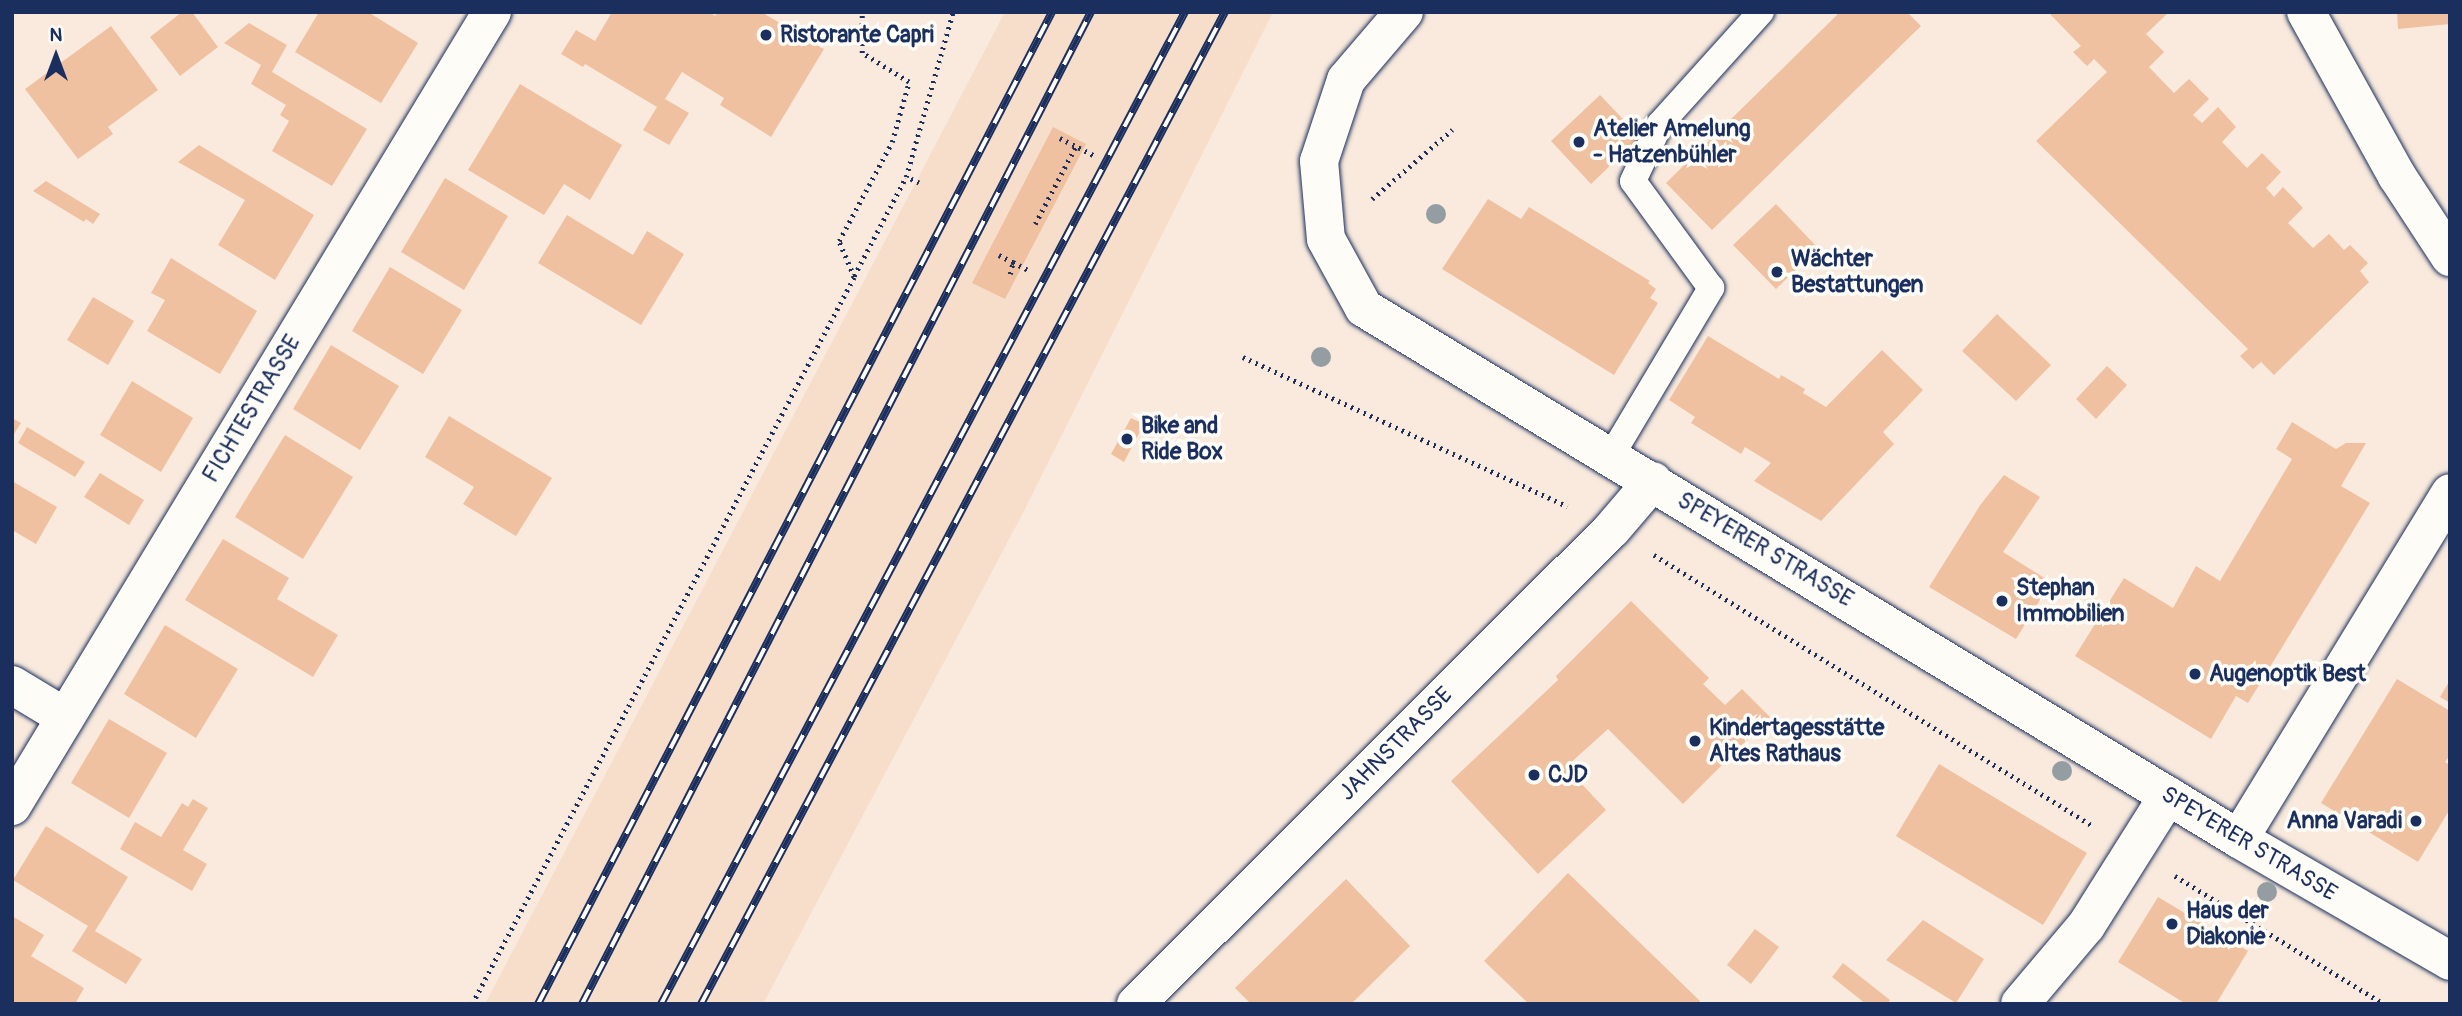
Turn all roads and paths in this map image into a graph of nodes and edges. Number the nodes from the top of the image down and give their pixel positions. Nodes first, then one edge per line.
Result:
1 (492, 12) edge
2 (862, 12) edge
3 (953, 12) edge
4 (1404, 12) edge
5 (1761, 12) edge
6 (2306, 12) edge
7 (1452, 130) dead end
8 (1060, 138) dead end
9 (1076, 146) junction
10 (1094, 155) dead end
11 (906, 177) junction
12 (919, 183) dead end
13 (1035, 224) dead end
14 (1326, 239) junction
15 (999, 256) dead end
16 (2450, 257) edge
17 (1013, 262) junction
18 (1030, 271) dead end
19 (1010, 274) dead end
20 (854, 277) junction
21 (1243, 357) dead end
22 (1611, 456) junction
23 (1653, 481) junction
24 (2450, 493) edge
25 (1612, 529) junction
26 (12, 685) edge
27 (65, 717) junction
28 (2168, 796) junction
29 (12, 806) edge
30 (2239, 839) junction
31 (2135, 851) junction
32 (2450, 961) edge
33 (472, 1004) edge
34 (1136, 1004) edge
35 (2020, 1004) edge
36 (2384, 1004) edge

1 - 27 street, FICHTESTRASSE
2 - 20 path
3 - 11 path
4 - 14 street, SPEYERER STRASSE
5 - 22 lane
6 - 16 street
7 - 14 path
8 - 9 path
9 - 10 path
9 - 13 path
11 - 12 path
11 - 20 path
14 - 22 street, SPEYERER STRASSE
15 - 17 path
17 - 18 path
17 - 19 path
20 - 33 path
21 - 25 path
22 - 23 street, SPEYERER STRASSE
23 - 25 street, JAHNSTRASSE
23 - 28 street, SPEYERER STRASSE
24 - 30 street
25 - 31 path
25 - 34 street, JAHNSTRASSE
26 - 27 street
27 - 29 street, FICHTESTRASSE
28 - 30 street, SPEYERER STRASSE
28 - 31 street
30 - 32 street, SPEYERER STRASSE
31 - 35 street
31 - 36 path

